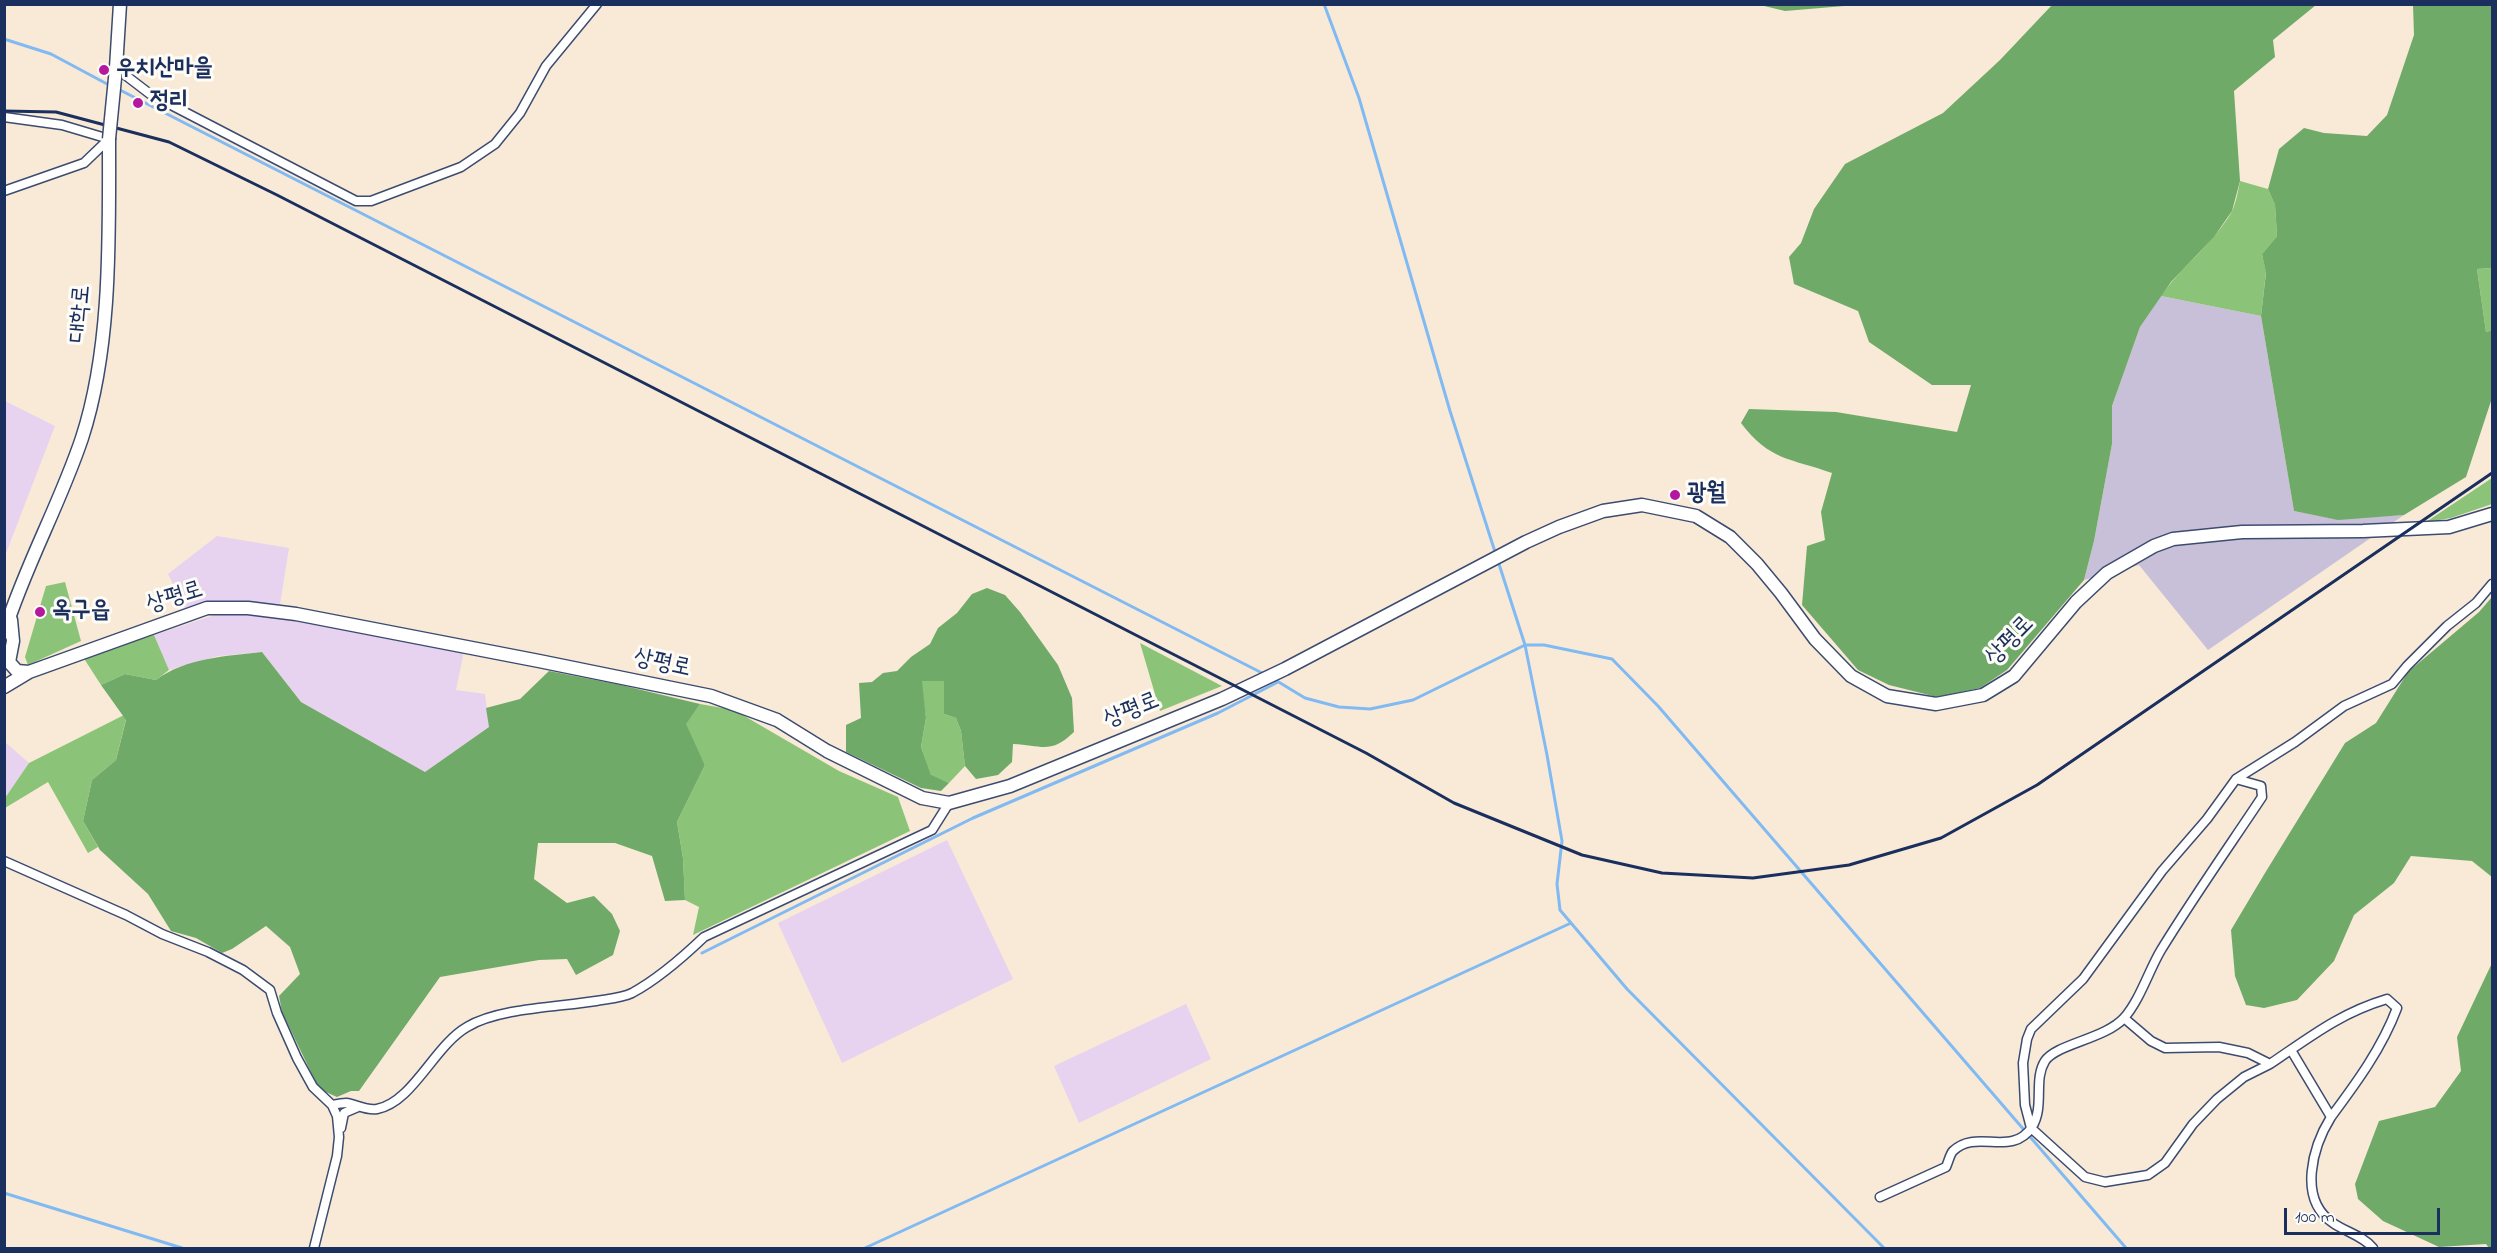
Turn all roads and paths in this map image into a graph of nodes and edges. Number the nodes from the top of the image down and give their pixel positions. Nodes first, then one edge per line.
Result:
1 (120, 4) edge
2 (597, 4) edge
3 (116, 68) junction
4 (4, 117) edge
5 (109, 139) junction
6 (4, 190) edge
7 (2493, 514) edge
8 (2493, 584) edge
9 (7, 614) edge
10 (4, 633) edge
11 (29, 672) junction
12 (4, 687) edge
13 (2236, 779) junction
14 (950, 803) junction
15 (4, 861) edge
16 (2124, 1018) junction
17 (2291, 1050) junction
18 (2270, 1064) junction
19 (332, 1105) junction
20 (358, 1107) junction
21 (2331, 1116) junction
22 (2031, 1128) junction
23 (339, 1137) junction
24 (1880, 1197) dead end
25 (314, 1248) edge
26 (2373, 1248) edge

1 - 3 main road, 대학로
2 - 3 street
3 - 5 main road, 대학로, bridge
4 - 5 street
5 - 6 street
5 - 9 main road, 대학로
7 - 14 main road, 상평로
8 - 13 street
9 - 10 main road, 대학로
9 - 11 main road
11 - 12 main road, 상평로
11 - 14 main road, 상평로
13 - 16 street
13 - 22 street
14 - 20 street
15 - 19 street
16 - 18 street
16 - 22 street
17 - 18 street
17 - 21 street
17 - 21 street
18 - 22 street
19 - 20 street
19 - 23 street
20 - 23 street
21 - 26 street
22 - 24 street
23 - 25 street

